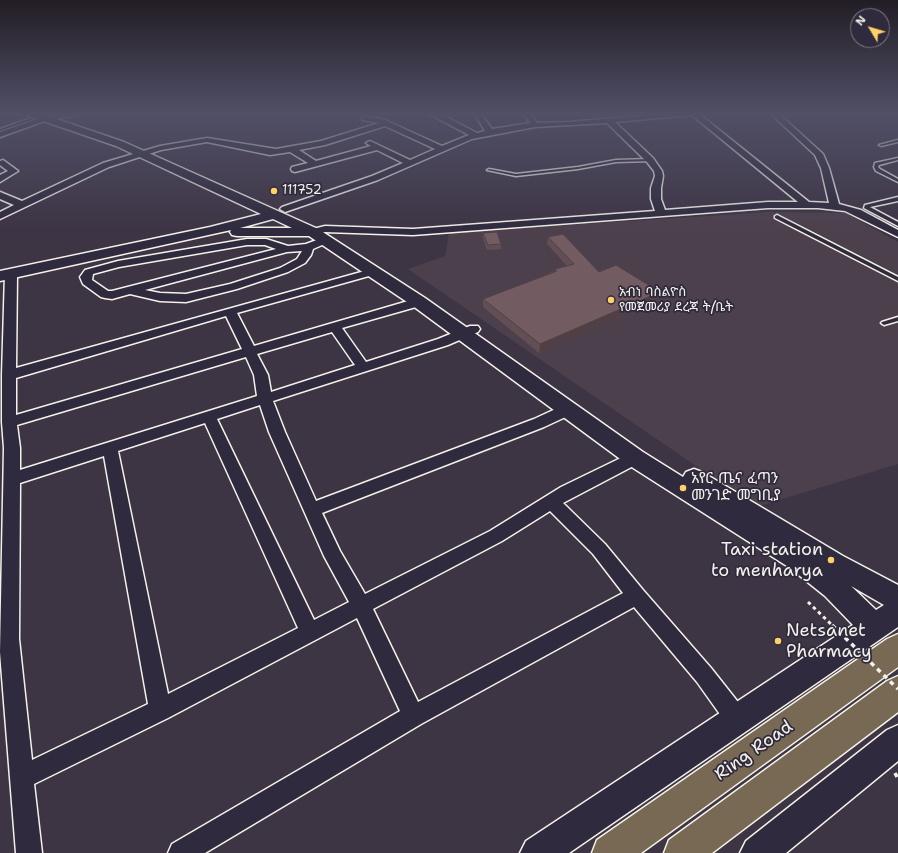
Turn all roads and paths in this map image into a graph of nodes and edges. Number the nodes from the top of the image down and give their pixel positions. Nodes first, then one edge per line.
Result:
1 (143, 153) edge
2 (147, 153) edge
3 (147, 153) edge
4 (298, 153) edge
5 (356, 153) edge
6 (390, 153) edge
7 (431, 153) edge
8 (642, 153) edge
9 (743, 153) edge
10 (818, 153) edge
11 (898, 159) edge
12 (650, 160) junction
13 (3, 162) dead end
14 (410, 163) junction
15 (315, 164) junction
16 (295, 169) dead end
17 (489, 170) dead end
18 (0, 179) edge
19 (898, 181) edge
20 (0, 195) edge
21 (238, 197) junction
22 (898, 198) edge
23 (22, 205) junction
24 (807, 205) junction
25 (834, 205) junction
26 (280, 212) junction
27 (661, 213) junction
28 (0, 216) edge
29 (777, 217) dead end
30 (898, 224) edge
31 (211, 232) junction
32 (898, 234) edge
33 (318, 237) junction
34 (287, 249) junction
35 (372, 272) junction
36 (6, 274) edge
37 (898, 279) edge
38 (130, 291) junction
39 (419, 302) junction
40 (230, 311) junction
41 (6, 316) edge
42 (898, 319) edge
43 (884, 323) dead end
44 (336, 327) junction
45 (468, 332) junction
46 (251, 353) junction
47 (363, 368) junction
48 (9, 375) junction
49 (265, 399) junction
50 (567, 410) junction
51 (209, 417) junction
52 (10, 422) junction
53 (110, 448) junction
54 (6, 450) edge
55 (635, 458) junction
56 (11, 479) junction
57 (552, 502) junction
58 (312, 510) junction
59 (636, 596) junction
60 (898, 599) edge
61 (808, 602) dead end
62 (361, 605) junction
63 (886, 619) edge
64 (310, 632) junction
65 (4, 640) edge
66 (898, 649) edge
67 (898, 688) edge
68 (898, 692) edge
69 (160, 710) junction
70 (413, 716) junction
71 (737, 719) junction
72 (898, 742) edge
73 (898, 770) edge
74 (23, 777) junction
75 (898, 779) edge
76 (206, 846) edge
77 (29, 853) edge
78 (181, 853) edge
79 (538, 853) edge
80 (610, 853) edge
81 (682, 853) edge
82 (758, 853) edge

1 - 23 street
2 - 21 street
3 - 26 street
4 - 15 street
5 - 15 street
6 - 14 street
7 - 14 street
8 - 12 street
9 - 24 street
10 - 25 street
11 - 19 lane
12 - 17 lane
12 - 27 street
13 - 18 street
14 - 26 street
15 - 16 street
20 - 23 street
21 - 26 street
21 - 31 street
22 - 30 lane
23 - 28 street
24 - 25 street
24 - 27 street
25 - 32 street
26 - 31 street
26 - 33 street
27 - 33 street
29 - 37 lane
31 - 33 street
31 - 36 street
33 - 34 street
33 - 35 street
33 - 38 street
33 - 45 street
34 - 38 street
34 - 38 street
35 - 39 street
35 - 40 street
36 - 41 street
39 - 44 street
39 - 45 street
40 - 46 street
40 - 48 street
41 - 48 street
42 - 43 lane
44 - 46 street
44 - 47 street
45 - 47 street
45 - 50 street
45 - 60 street
46 - 49 street
46 - 52 street
47 - 49 street
48 - 52 street
49 - 51 street
49 - 58 street
50 - 55 street
50 - 58 street
51 - 53 street
51 - 64 street
52 - 54 street
53 - 56 street
53 - 69 street
54 - 56 street
55 - 57 street
55 - 63 street
56 - 65 street
57 - 59 street
57 - 62 street
58 - 62 street
59 - 70 street
59 - 71 street
61 - 67 path, bridge
62 - 64 street
62 - 70 street
63 - 71 street
64 - 69 street
65 - 74 street
66 - 80 highway, Ring Road
68 - 81 highway
69 - 74 street
70 - 76 street
71 - 79 street
72 - 82 street
73 - 75 path
74 - 77 street
76 - 78 street

